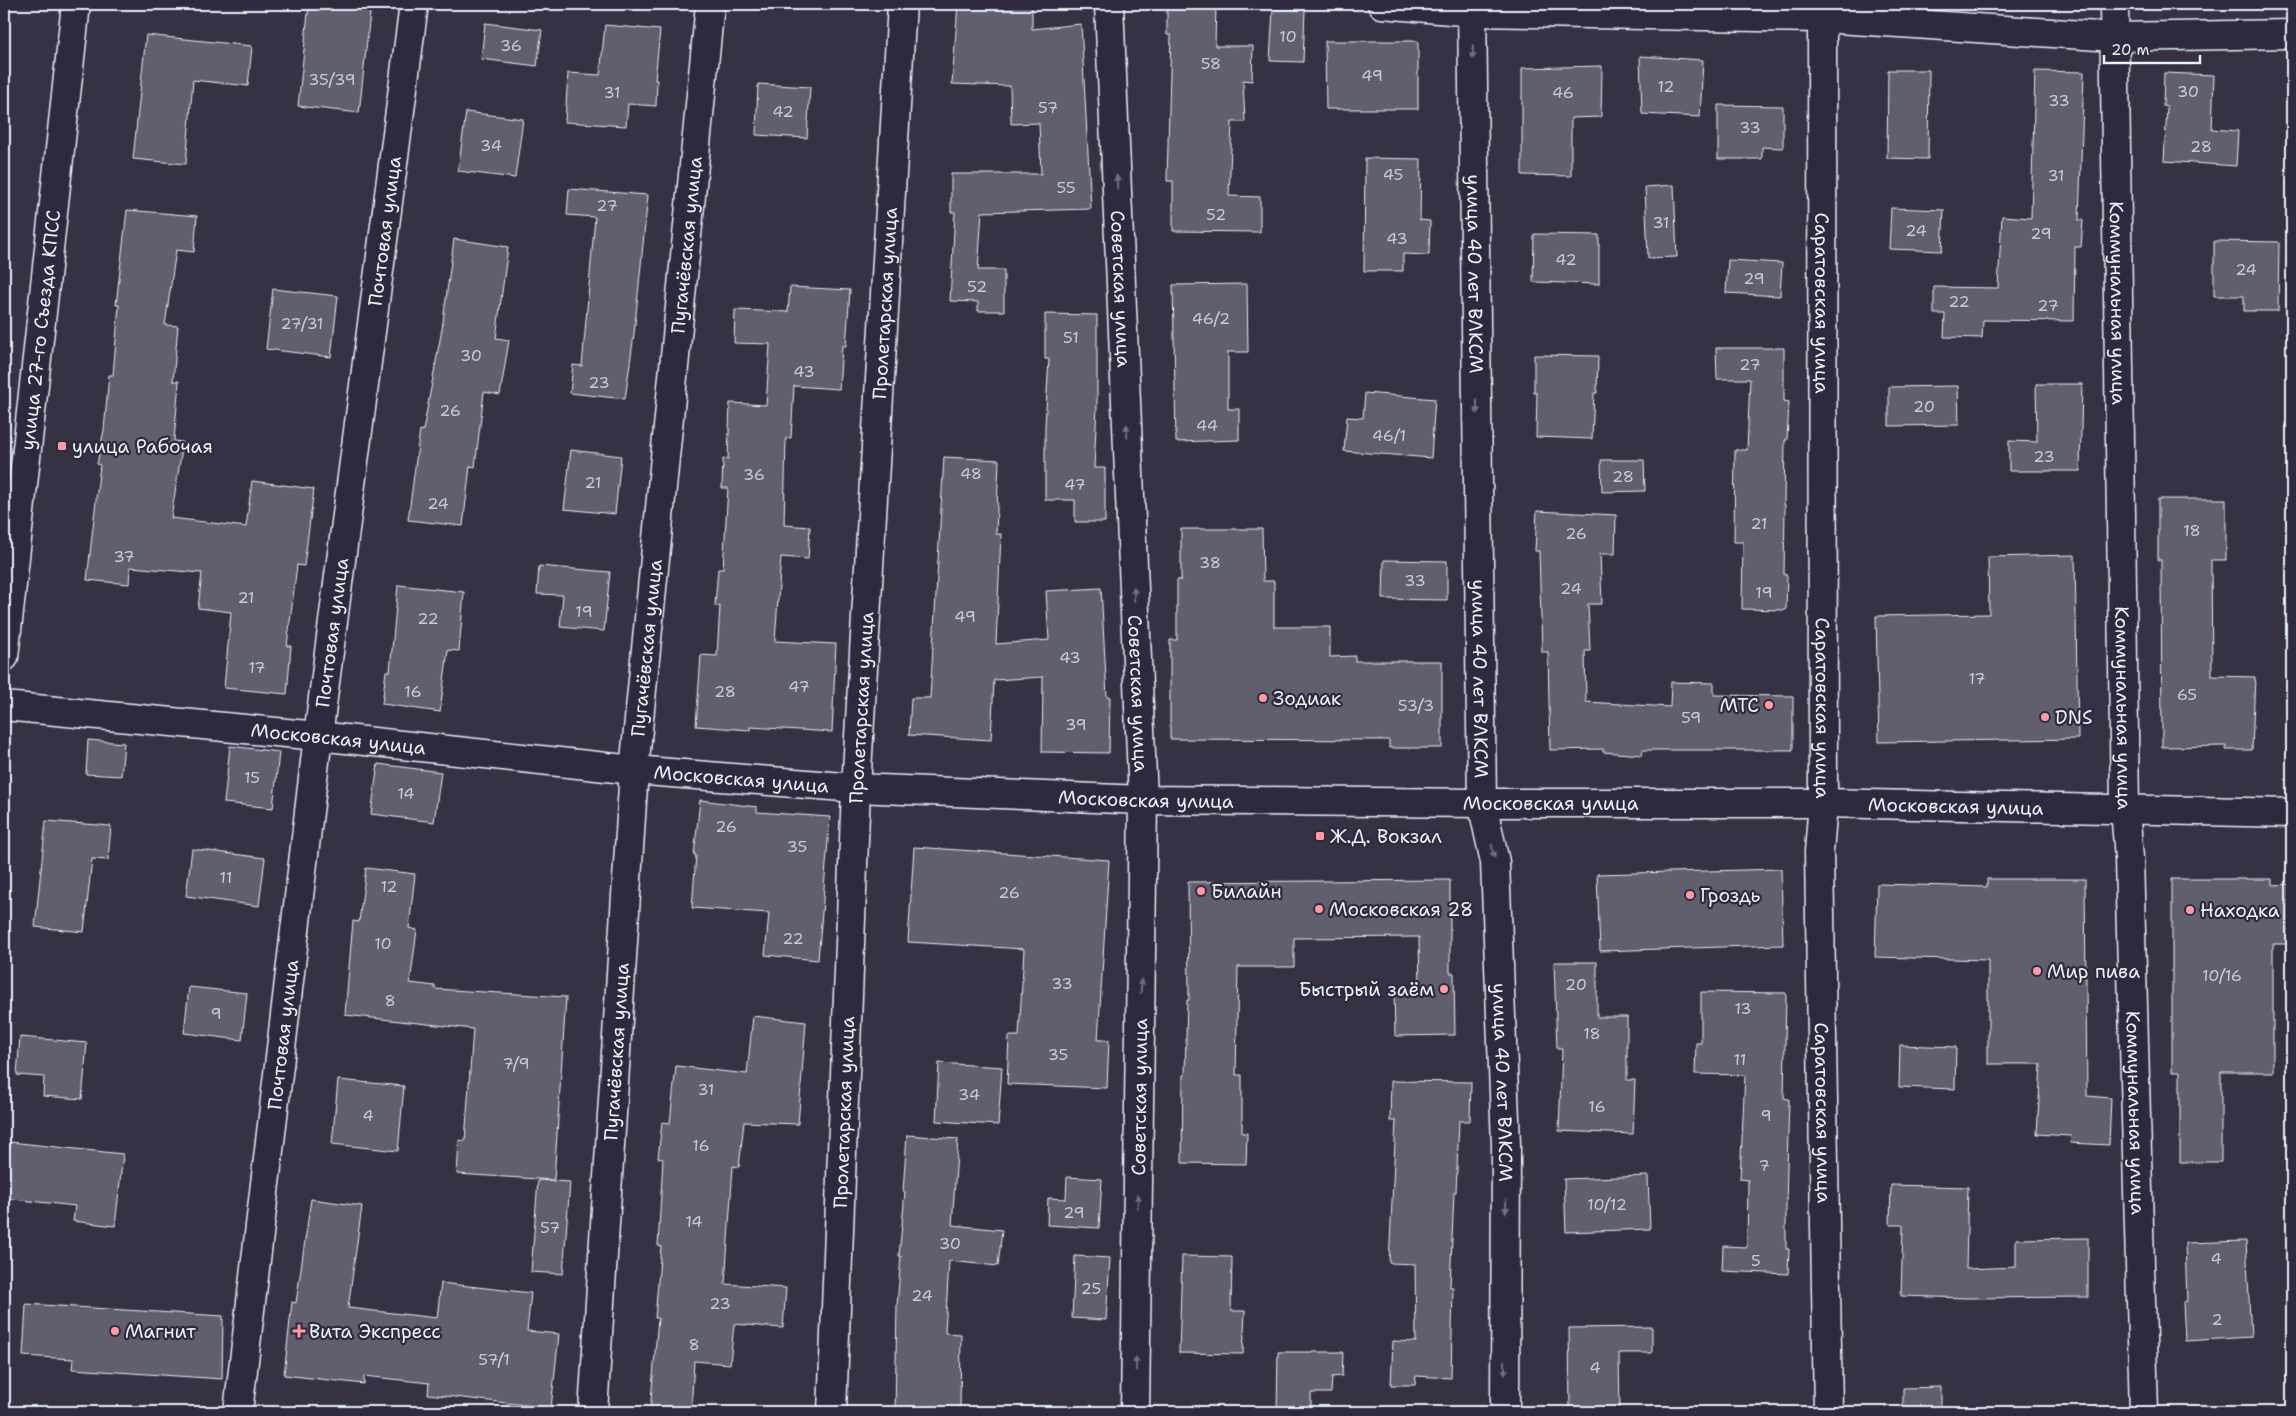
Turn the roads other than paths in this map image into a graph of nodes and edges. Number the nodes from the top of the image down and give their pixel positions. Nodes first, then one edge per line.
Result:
1 (76, 4) edge
2 (414, 4) edge
3 (710, 4) edge
4 (902, 4) edge
5 (1109, 4) edge
6 (1382, 4) edge
7 (2114, 4) edge
8 (1472, 8) edge
9 (1822, 11) edge
10 (2292, 34) edge
11 (2114, 37) junction
12 (4, 657) edge
13 (4, 706) edge
14 (318, 736) junction
15 (634, 770) junction
16 (856, 788) junction
17 (1143, 800) junction
18 (1482, 803) junction
19 (1823, 803) junction
20 (2125, 809) junction
21 (2292, 813) edge
22 (238, 1412) edge
23 (593, 1412) edge
24 (832, 1412) edge
25 (1136, 1412) edge
26 (1505, 1412) edge
27 (1828, 1412) edge
28 (2144, 1412) edge

1 - 12 street, улица 27-го Съезда КПСС
2 - 14 street, Почтовая улица
3 - 15 street, Пугачёвская улица
4 - 16 street, Пролетарская улица
17 -> 5 street, Советская улица
6 - 8 street
7 - 11 street, Коммунальная улица
8 - 9 street
8 -> 18 street, улица 40 лет ВЛКСМ
9 - 11 street
9 - 19 street, Саратовская улица
10 - 11 street
11 - 20 street, Коммунальная улица
13 - 14 street, Московская улица
14 - 15 street, Московская улица
14 - 22 street, Почтовая улица
15 - 16 street, Московская улица
15 - 23 street, Пугачёвская улица
16 - 17 street, Московская улица
16 - 24 street, Пролетарская улица
17 - 18 street, Московская улица
25 -> 17 street, Советская улица
18 - 19 street, Московская улица
18 -> 26 street, улица 40 лет ВЛКСМ
19 - 20 street, Московская улица
19 - 27 street, Саратовская улица
20 - 21 street, Московская улица
20 - 28 street, Коммунальная улица

